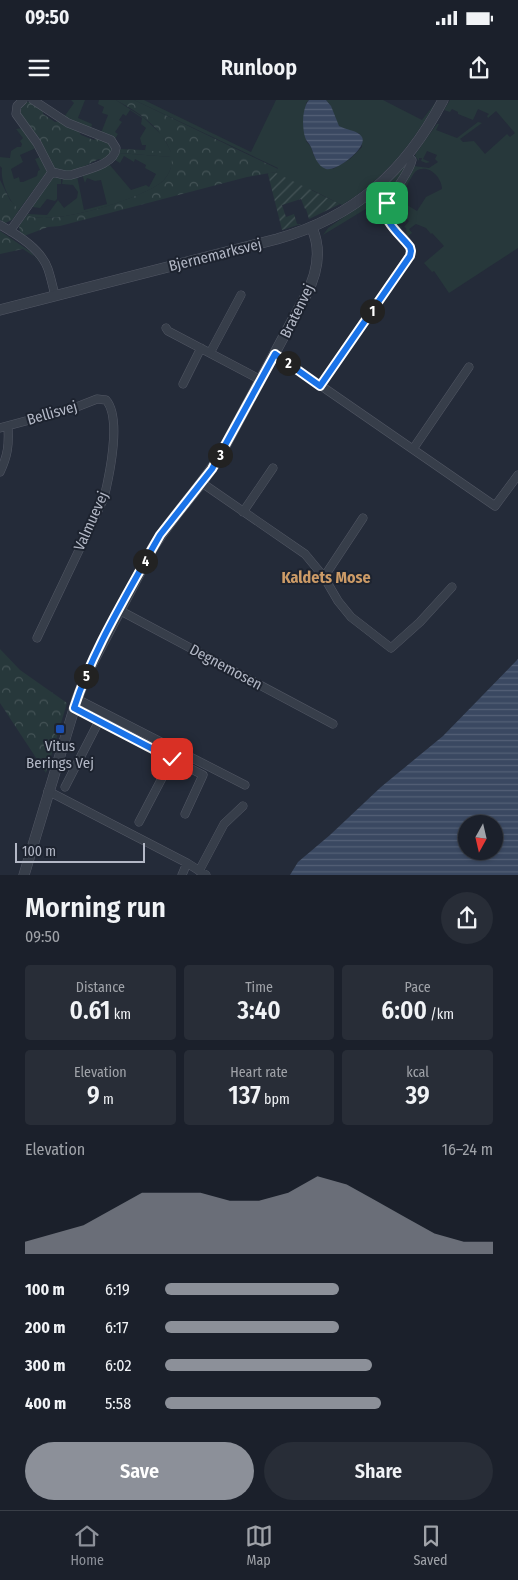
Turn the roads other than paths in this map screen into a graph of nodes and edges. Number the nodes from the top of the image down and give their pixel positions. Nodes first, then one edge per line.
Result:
1 (23, 100) edge
2 (34, 100) edge
3 (443, 100) edge
4 (407, 156) junction
5 (52, 172) junction
6 (0, 225) edge
7 (312, 228) junction
8 (10, 231) junction
9 (241, 295) dead end
10 (55, 296) junction
11 (0, 310) edge
12 (166, 328) dead end
13 (201, 348) junction
14 (210, 353) junction
15 (275, 354) junction
16 (469, 367) dead end
17 (261, 380) junction
18 (183, 384) dead end
19 (320, 386) junction
20 (104, 399) joint
21 (4, 427) edge
22 (413, 450) junction
23 (273, 468) dead end
24 (0, 472) edge
25 (518, 475) edge
26 (202, 483) junction
27 (243, 512) junction
28 (363, 518) dead end
29 (324, 577) junction
30 (452, 587) dead end
31 (118, 610) junction
32 (36, 638) dead end
33 (75, 704) junction
34 (99, 721) junction
35 (333, 724) dead end
36 (172, 759) junction
37 (246, 785) dead end
38 (65, 787) dead end
39 (48, 791) junction
40 (243, 806) dead end
41 (185, 814) dead end
42 (139, 822) dead end
43 (187, 863) junction
44 (203, 873) edge
45 (24, 875) edge
46 (182, 875) edge

1 - 5 street
2 - 5 street
3 - 4 street, Bjernemarksvej
4 - 7 street, Bjernemarksvej
4 - 19 street, Bjernemarksvej
5 - 8 street
6 - 8 street
7 - 10 street, Bjernemarksvej
7 - 15 street, Bratenvej
8 - 10 street
9 - 14 street
10 - 11 street, Bjernemarksvej
12 - 13 street
13 - 14 street
13 - 18 street
14 - 17 street
15 - 17 street, Bratenvej
15 - 19 street
16 - 22 street
17 - 26 street, Bratenvej
19 - 22 street
20 - 21 street, Bellisvej
20 - 32 street, Valmuevej
21 - 24 street
22 - 25 street
23 - 27 street
26 - 27 street
26 - 31 street, Bratenvej
27 - 29 street
28 - 29 street
29 - 30 street
31 - 33 street, Bratenvej
31 - 35 street, Degnemosen
33 - 34 street
33 - 37 street
33 - 39 street, Bratenvej
34 - 36 street
34 - 38 street
36 - 41 street
36 - 42 street
39 - 43 street
39 - 45 street, Bratenvej
40 - 44 street
43 - 44 street
43 - 46 street

